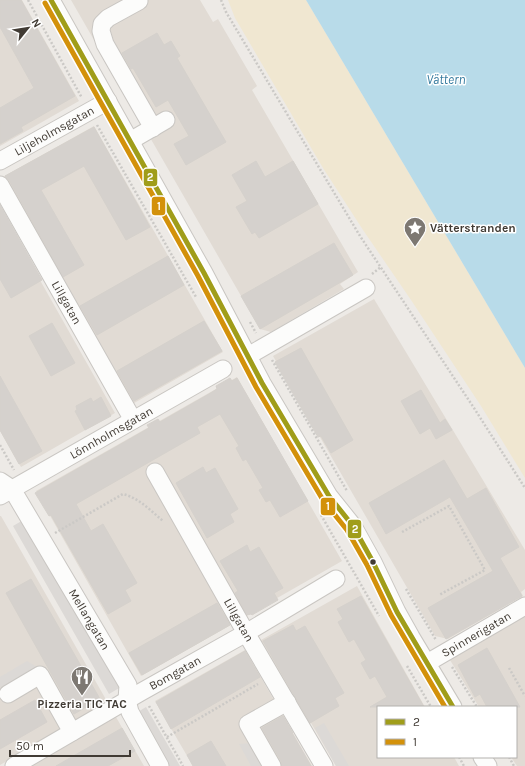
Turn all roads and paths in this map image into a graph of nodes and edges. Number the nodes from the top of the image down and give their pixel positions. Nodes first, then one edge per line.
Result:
1 (51, 0) edge
2 (221, 0) edge
3 (139, 1) dead end
4 (108, 101) junction
5 (130, 141) junction
6 (0, 162) edge
7 (0, 185) edge
8 (366, 288) dead end
9 (248, 356) junction
10 (223, 369) dead end
11 (133, 420) junction
12 (155, 472) dead end
13 (4, 488) edge
14 (525, 488) edge
15 (165, 523) dead end
16 (402, 532) dead end
17 (51, 535) dead end
18 (336, 579) dead end
19 (439, 595) dead end
20 (525, 606) edge
21 (246, 633) junction
22 (427, 663) junction
23 (510, 668) dead end
24 (272, 677) junction
25 (8, 694) dead end
26 (525, 696) edge
27 (127, 700) junction
28 (287, 702) junction
29 (452, 706) edge
30 (72, 732) junction
31 (167, 737) dead end
32 (14, 766) edge
33 (160, 766) edge
34 (272, 766) edge
35 (324, 766) edge

1 - 4 street
2 - 14 path
3 - 5 street
4 - 5 street
4 - 6 street, Liljeholmsgatan
5 - 9 street
7 - 11 street, Lillgatan
8 - 9 street
9 - 22 street
10 - 11 street, Lönnholmsgatan
11 - 13 street, Lönnholmsgatan
12 - 21 street, Lillgatan
13 - 27 street, Mellangatan
15 - 17 path
16 - 19 path
18 - 21 street, Bomgatan
20 - 22 street, Spinnerigatan
21 - 24 street, Lillgatan
21 - 27 street, Bomgatan
22 - 29 street
23 - 26 path
24 - 28 street, Lillgatan
24 - 31 path
25 - 30 street
27 - 30 street, Bomgatan
27 - 33 street, Mellangatan
28 - 34 street
28 - 35 street, Lillgatan
30 - 32 street, Bomgatan

